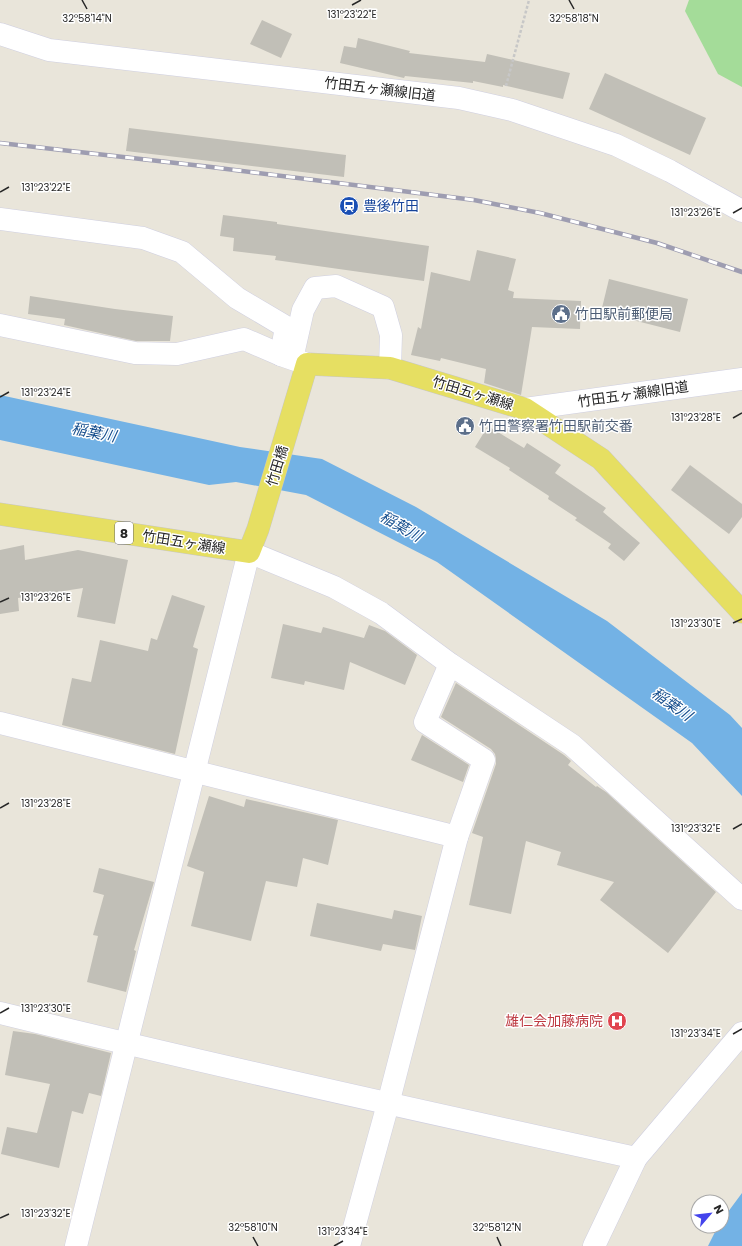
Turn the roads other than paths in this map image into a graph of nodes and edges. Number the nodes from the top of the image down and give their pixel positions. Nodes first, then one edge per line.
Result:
1 (0, 34) edge
2 (742, 210) edge
3 (0, 219) edge
4 (0, 325) edge
5 (293, 360) junction
6 (390, 368) junction
7 (742, 379) edge
8 (525, 409) junction
9 (0, 514) edge
10 (249, 552) junction
11 (742, 612) edge
12 (450, 664) junction
13 (0, 723) edge
14 (194, 771) junction
15 (457, 836) junction
16 (742, 899) edge
17 (0, 1013) edge
18 (742, 1033) edge
19 (127, 1044) junction
20 (388, 1104) junction
21 (636, 1158) junction
22 (76, 1246) edge
23 (349, 1246) edge
24 (594, 1246) edge

1 - 2 street, 竹田五ヶ瀬線旧道
3 - 5 street
4 - 5 street
5 - 6 main road, 竹田五ヶ瀬線
5 - 6 street
5 - 10 main road, 竹田橋
6 - 8 main road, 竹田五ヶ瀬線
7 - 8 street, 竹田五ヶ瀬線旧道
8 - 11 main road, 竹田五ヶ瀬線
9 - 10 main road, 竹田五ヶ瀬線 / 8
10 - 12 street
10 - 14 street
12 - 15 street
12 - 16 street
13 - 14 street
14 - 15 street
14 - 19 street
15 - 20 street
17 - 19 street
18 - 21 street
19 - 20 street
19 - 22 street
20 - 21 street
20 - 23 street
21 - 24 street

